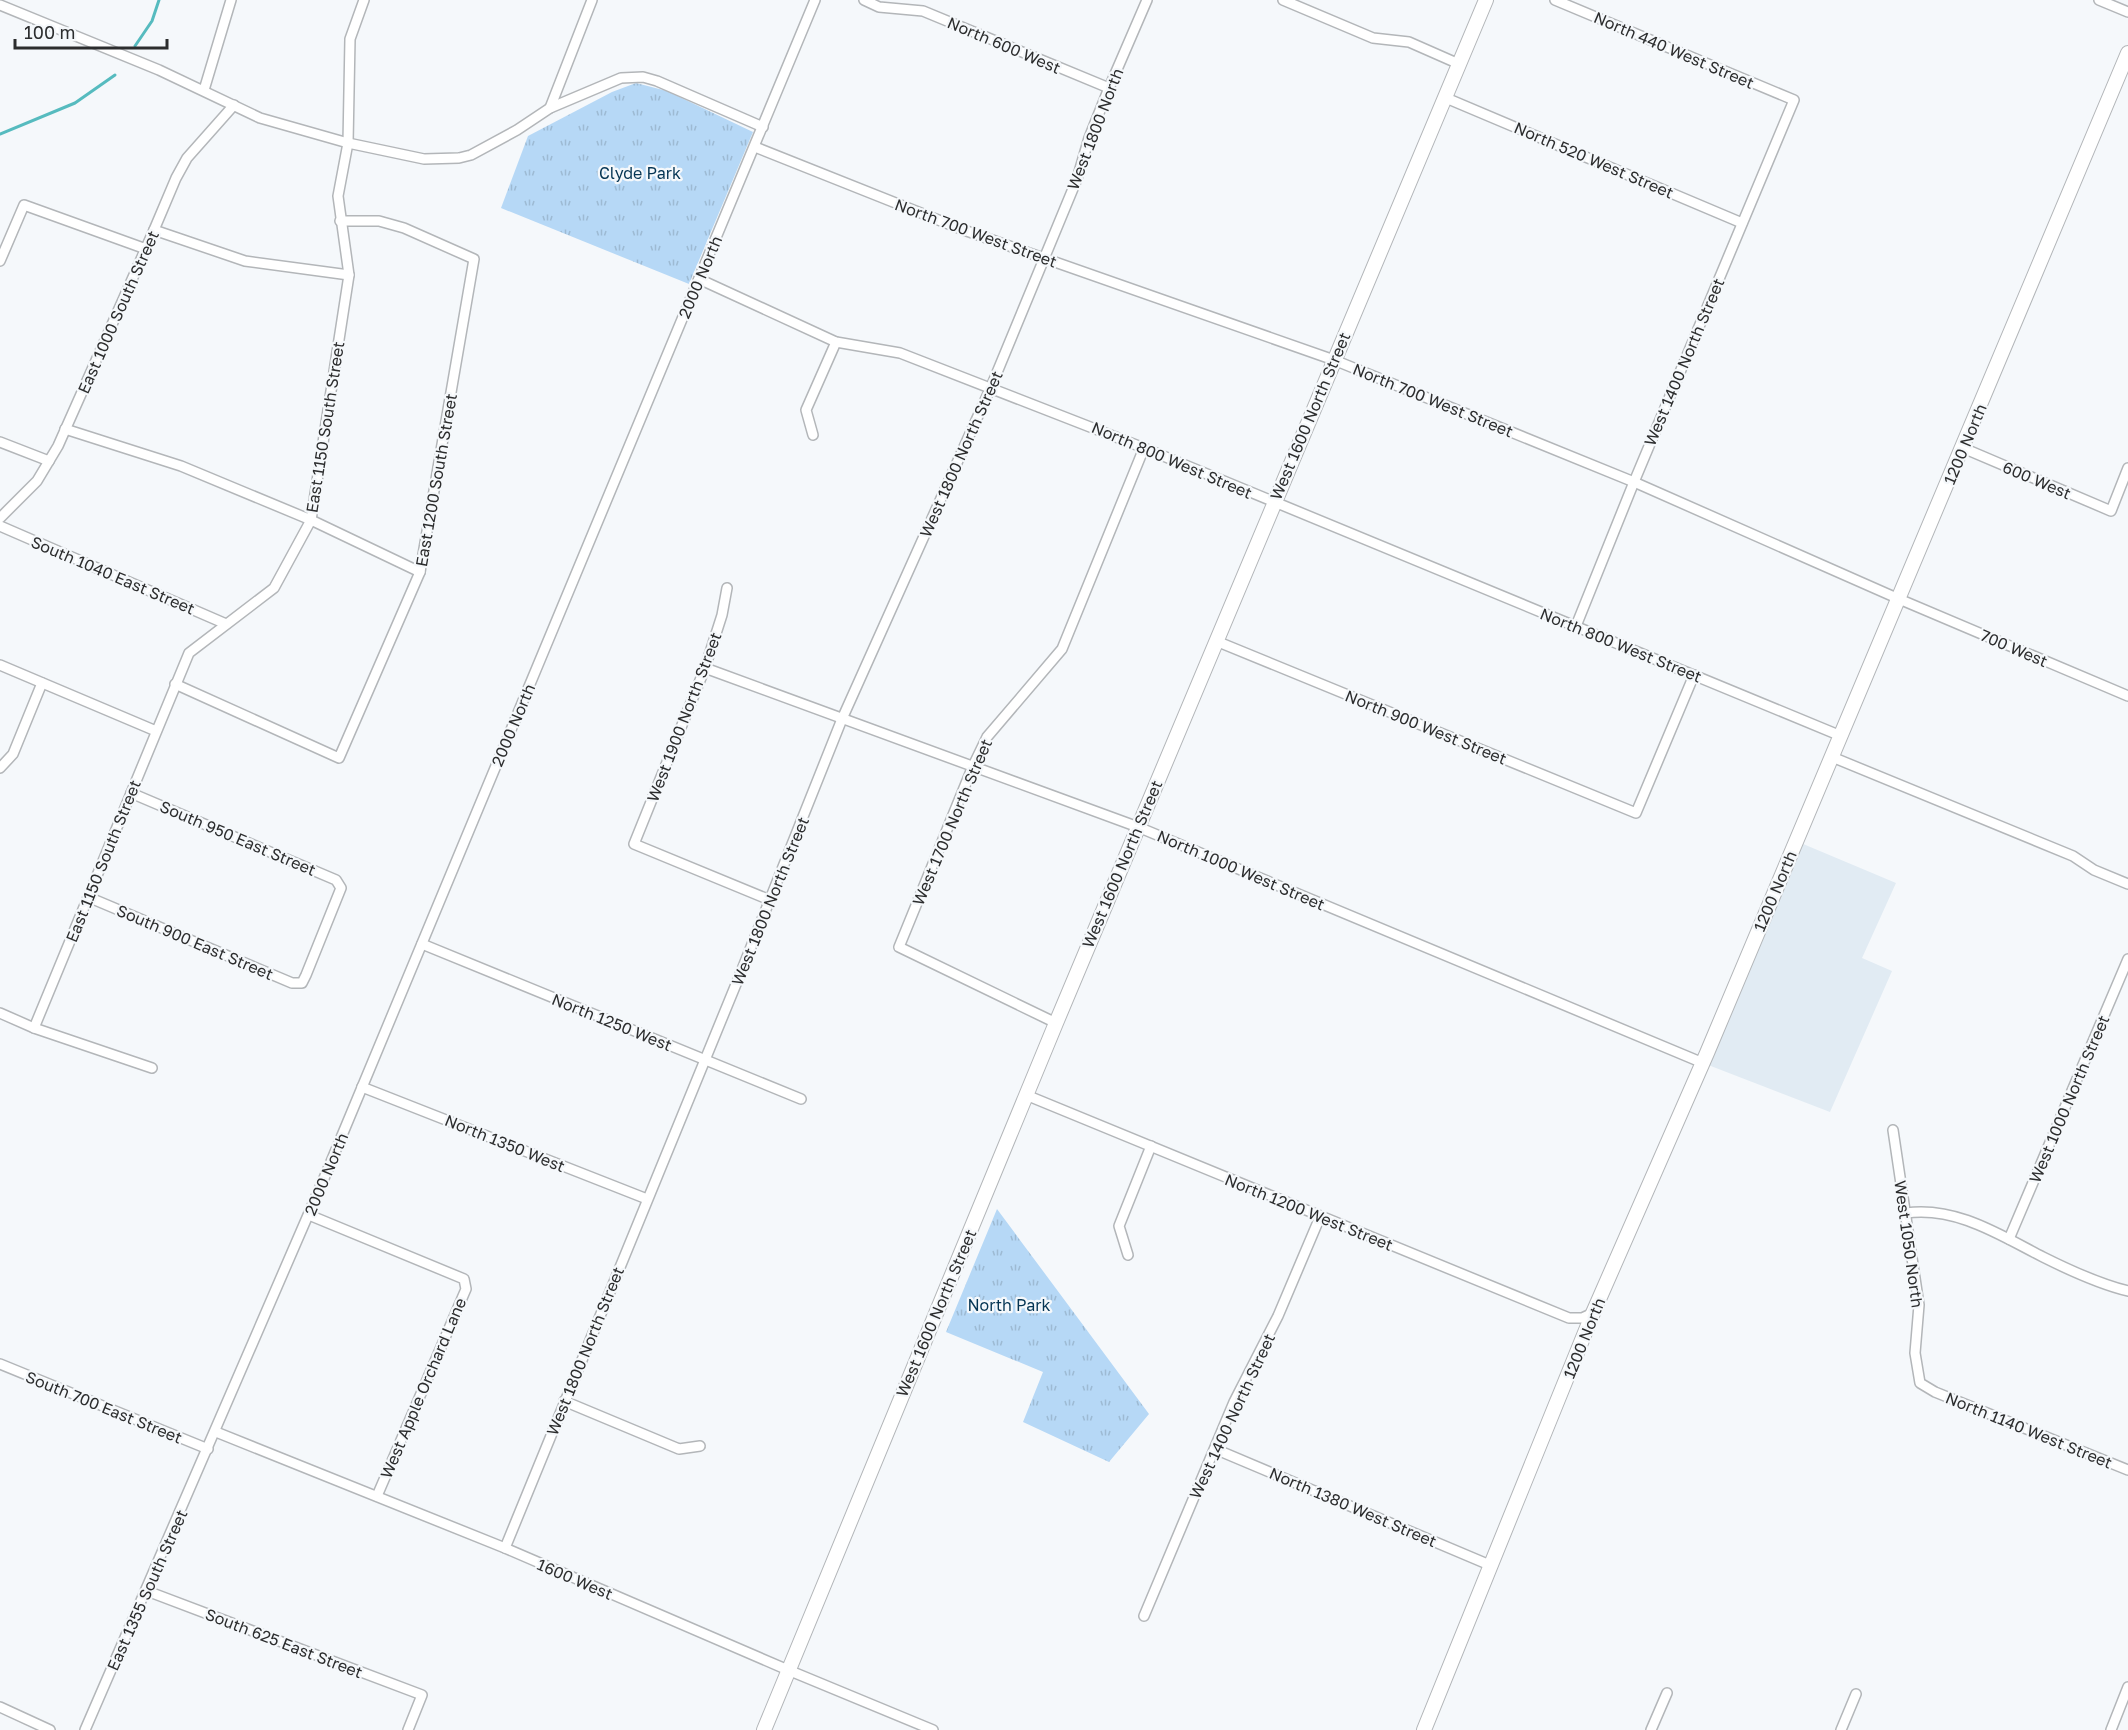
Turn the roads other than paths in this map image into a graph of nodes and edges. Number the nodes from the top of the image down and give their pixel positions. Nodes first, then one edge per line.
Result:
1 (231, 0) edge
2 (364, 0) edge
3 (592, 0) edge
4 (815, 0) edge
5 (864, 0) edge
6 (1147, 0) edge
7 (1283, 0) edge
8 (1486, 0) edge
9 (1555, 0) edge
10 (2099, 0) edge
11 (0, 5) edge
12 (2128, 12) edge
13 (2128, 53) edge
14 (1459, 64) junction
15 (1109, 88) junction
16 (204, 90) junction
17 (1446, 98) junction
18 (1794, 100) joint
19 (234, 105) junction
20 (550, 108) junction
21 (763, 127) junction
22 (348, 143) junction
23 (755, 147) junction
24 (340, 221) junction
25 (1742, 223) junction
26 (154, 230) junction
27 (146, 249) junction
28 (1045, 258) junction
29 (0, 261) edge
30 (349, 275) junction
31 (699, 279) junction
32 (836, 342) junction
33 (1334, 360) junction
34 (991, 387) junction
35 (65, 429) junction
36 (813, 435) dead end
37 (0, 442) edge
38 (1144, 448) junction
39 (1962, 448) junction
40 (49, 461) junction
41 (2128, 468) edge
42 (1634, 482) junction
43 (1274, 502) junction
44 (0, 518) edge
45 (311, 520) junction
46 (0, 526) edge
47 (420, 572) junction
48 (727, 588) dead end
49 (1899, 599) junction
50 (226, 624) junction
51 (1576, 626) junction
52 (1216, 641) junction
53 (0, 665) edge
54 (705, 668) junction
55 (1694, 675) junction
56 (42, 683) junction
57 (175, 684) junction
58 (2128, 696) edge
59 (842, 718) junction
60 (156, 731) junction
61 (1841, 736) junction
62 (1832, 757) junction
63 (973, 766) junction
64 (0, 768) edge
65 (131, 793) junction
66 (1138, 827) junction
67 (2128, 884) edge
68 (88, 897) junction
69 (770, 900) junction
70 (422, 944) junction
71 (2128, 959) edge
72 (302, 983) joint
73 (0, 1013) edge
74 (1056, 1023) junction
75 (34, 1028) junction
76 (705, 1060) junction
77 (1703, 1063) junction
78 (152, 1068) dead end
79 (362, 1087) junction
80 (1026, 1095) junction
81 (801, 1099) dead end
82 (1893, 1130) dead end
83 (1151, 1146) junction
84 (647, 1199) junction
85 (1906, 1213) junction
86 (309, 1215) junction
87 (1320, 1217) junction
88 (2009, 1239) junction
89 (1128, 1255) dead end
90 (2128, 1291) edge
91 (1593, 1313) junction
92 (0, 1364) edge
93 (1930, 1389) joint
94 (564, 1401) junction
95 (216, 1432) junction
96 (700, 1446) dead end
97 (207, 1449) junction
98 (1215, 1449) junction
99 (2128, 1470) edge
100 (377, 1496) junction
101 (505, 1548) junction
102 (1492, 1566) junction
103 (147, 1591) junction
104 (1144, 1616) dead end
105 (788, 1670) junction
106 (2128, 1687) edge
107 (1667, 1693) dead end
108 (1856, 1694) dead end
109 (0, 1707) edge
110 (50, 1730) edge
111 (85, 1730) edge
112 (408, 1730) edge
113 (764, 1730) edge
114 (933, 1730) edge
115 (1424, 1730) edge
116 (1651, 1730) edge
117 (1840, 1730) edge
118 (2111, 1730) edge

1 - 16 street
2 - 22 street, East 1150 South Street
3 - 20 street
4 - 21 street, 2000 North
5 - 15 street, North 600 West
6 - 15 street, West 1800 North
7 - 14 street
8 - 14 street, West 1600 North Street
9 - 18 street, North 440 West Street
10 - 12 street
11 - 16 street
13 - 39 street, 1200 North
14 - 17 street, West 1600 North Street
15 - 28 street, West 1800 North
16 - 19 street
17 - 25 street, North 520 West Street
17 - 33 street, West 1600 North Street
18 - 25 street, West 1400 North Street
19 - 22 street
19 - 26 street, East 1000 South Street
20 - 21 street
20 - 22 street
21 - 23 street, 2000 North
22 - 24 street, East 1150 South Street
23 - 28 street, North 700 West Street
23 - 31 street, 2000 North
24 - 30 street, East 1150 South Street
24 - 47 street, East 1200 South Street
25 - 42 street, West 1400 North Street
26 - 27 street, East 1000 South Street
26 - 30 street
27 - 29 street
27 - 35 street, East 1000 South Street
28 - 33 street, North 700 West Street
28 - 34 street, West 1800 North Street
30 - 45 street, East 1150 South Street
31 - 32 street, North 800 West Street
31 - 70 street, 2000 North
32 - 34 street, North 800 West Street
32 - 36 street
33 - 42 street, North 700 West Street
33 - 43 street, West 1600 North Street
34 - 38 street, North 800 West Street
34 - 59 street, West 1800 North Street
35 - 40 street, East 1000 South Street
35 - 45 street
37 - 40 street
38 - 43 street, North 800 West Street
38 - 63 street, West 1700 North Street
39 - 41 street, 600 West
39 - 49 street, 1200 North
40 - 44 street, East 1000 South Street
42 - 49 street, North 700 West Street
42 - 51 street, West 1400 North Street
43 - 51 street, North 800 West Street
43 - 52 street, West 1600 North Street
45 - 47 street
45 - 50 street, East 1150 South Street
46 - 50 street, South 1040 East Street
47 - 57 street, East 1200 South Street
48 - 54 street, West 1900 North Street
49 - 58 street, 700 West
49 - 61 street, 1200 North
50 - 57 street, East 1150 South Street
51 - 55 street, North 800 West Street
52 - 55 street, North 900 West Street
52 - 66 street, West 1600 North Street
53 - 56 street
54 - 59 street, North 1000 West Street
54 - 69 street, West 1900 North Street
55 - 61 street, North 800 West Street
56 - 60 street
56 - 64 street
57 - 60 street, East 1150 South Street
59 - 63 street, North 1000 West Street
59 - 69 street, West 1800 North Street
60 - 65 street, East 1150 South Street
61 - 62 street, 1200 North
62 - 67 street
62 - 77 street, 1200 North
63 - 66 street, North 1000 West Street
63 - 74 street, West 1700 North Street
65 - 68 street, East 1150 South Street
65 - 72 street, South 950 East Street
66 - 74 street, West 1600 North Street
66 - 77 street, North 1000 West Street
68 - 72 street, South 900 East Street
68 - 75 street, East 1150 South Street
69 - 76 street, West 1800 North Street
70 - 76 street, North 1250 West
70 - 79 street, 2000 North
71 - 88 street, West 1000 North Street
73 - 75 street
74 - 80 street, West 1600 North Street
75 - 78 street
76 - 81 street, North 1250 West
76 - 84 street, West 1800 North Street
77 - 91 street, 1200 North
79 - 84 street, North 1350 West
79 - 86 street, 2000 North
80 - 83 street, North 1200 West Street
80 - 105 street, West 1600 North Street
82 - 85 street, West 1050 North
83 - 87 street, North 1200 West Street
83 - 89 street
84 - 94 street, West 1800 North Street
85 - 88 street
85 - 93 street, West 1050 North
86 - 95 street, 2000 North
86 - 100 street, West Apple Orchard Lane
87 - 91 street, North 1200 West Street
87 - 98 street, West 1400 North Street
88 - 90 street
91 - 102 street, 1200 North
92 - 97 street, South 700 East Street
93 - 99 street, North 1140 West Street
94 - 96 street
94 - 101 street, West 1800 North Street
95 - 97 street, 2000 North
95 - 100 street, 1600 West
97 - 103 street, East 1355 South Street
98 - 102 street, North 1380 West Street
98 - 104 street, West 1400 North Street
100 - 101 street, 1600 West
101 - 105 street, 1600 West
102 - 115 street, 1200 North
103 - 111 street, East 1355 South Street
103 - 112 street, South 625 East Street
105 - 113 street, West 1600 North Street
105 - 114 street, 1600 West
106 - 118 street
107 - 116 street
108 - 117 street
109 - 110 street

